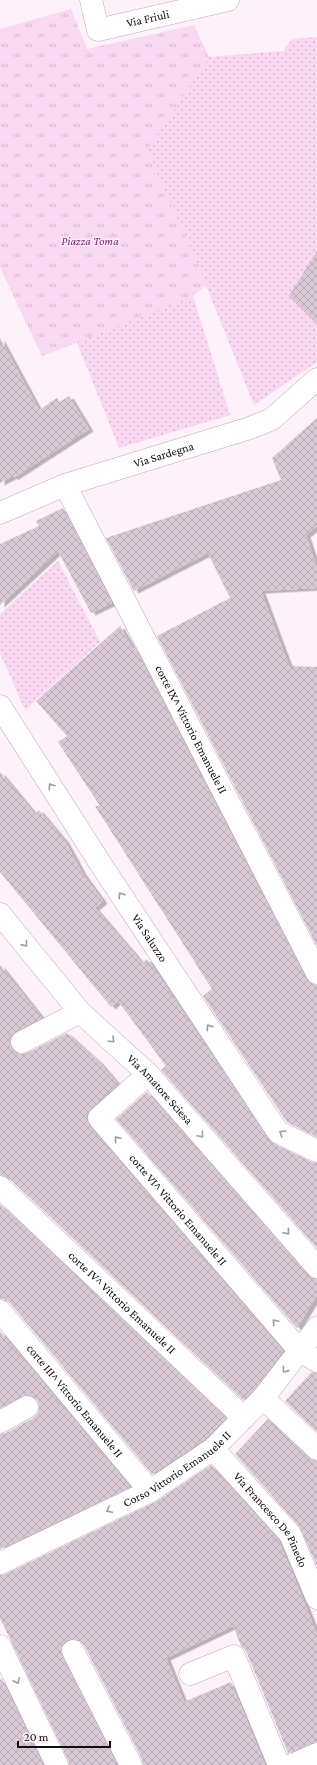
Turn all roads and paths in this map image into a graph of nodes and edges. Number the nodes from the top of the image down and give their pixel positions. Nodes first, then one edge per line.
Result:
1 (91, 0) edge
2 (228, 0) edge
3 (317, 379) edge
4 (65, 485) junction
5 (0, 513) edge
6 (0, 706) edge
7 (0, 914) edge
8 (317, 973) edge
9 (80, 1012) junction
10 (22, 1042) dead end
11 (148, 1074) junction
12 (317, 1151) edge
13 (0, 1187) edge
14 (317, 1267) edge
15 (0, 1311) edge
16 (317, 1328) edge
17 (309, 1356) edge
18 (263, 1398) junction
19 (27, 1407) dead end
20 (244, 1418) junction
21 (0, 1422) edge
22 (213, 1449) junction
23 (317, 1449) edge
24 (150, 1490) junction
25 (0, 1563) edge
26 (317, 1598) edge
27 (0, 1646) edge
28 (73, 1651) dead end
29 (190, 1674) dead end
30 (317, 1754) edge
31 (57, 1765) edge
32 (131, 1765) edge
33 (279, 1765) edge
34 (292, 1765) edge

1 - 2 street, Via Friuli
3 - 4 street, Via Sardegna
4 - 5 street, Via Sardegna
4 - 8 street, corte IX^ Vittorio Emanuele II
12 -> 6 street, Via Saluzzo
7 -> 9 street, Via Amatore Sciesa
9 - 10 street
9 -> 11 street, Via Amatore Sciesa
11 -> 14 street, Via Amatore Sciesa
17 -> 11 street, corte VI^ Vittorio Emanuele II
13 - 20 street, corte IV^ Vittorio Emanuele II
15 - 24 street, corte III^ Vittorio Emanuele II
16 - 17 street, Corso Vittorio Emanuele II
17 -> 18 street, Corso Vittorio Emanuele II
18 - 20 street, Corso Vittorio Emanuele II
18 - 23 street
19 - 21 street
20 - 22 street, Corso Vittorio Emanuele II
22 - 24 street, Corso Vittorio Emanuele II
22 - 26 street, Via Francesco De Pinedo
24 -> 25 street, Corso Vittorio Emanuele II
27 -> 31 street
28 - 32 street
29 - 33 street
30 - 34 street

